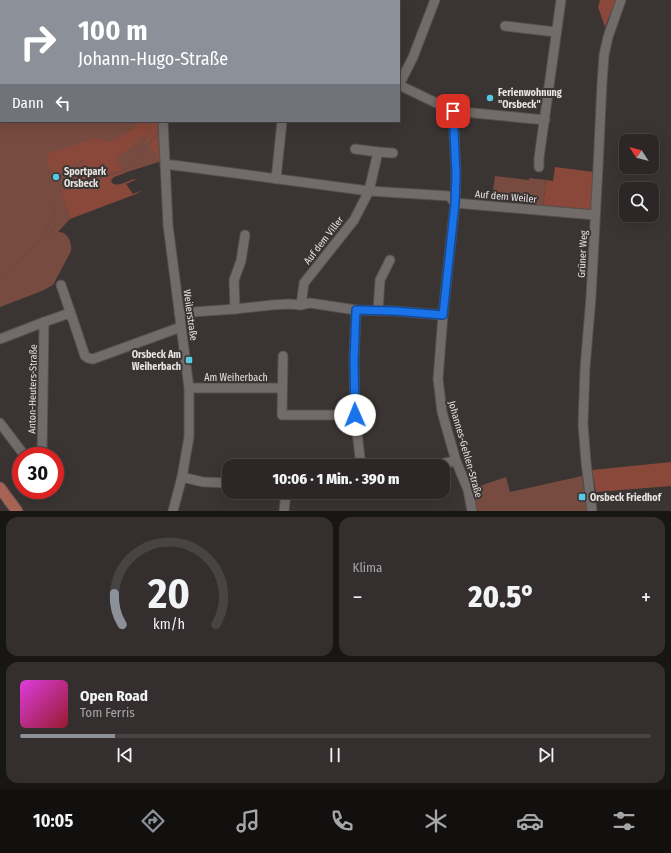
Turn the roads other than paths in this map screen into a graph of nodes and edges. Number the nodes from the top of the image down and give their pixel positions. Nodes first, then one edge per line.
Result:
1 (435, 0) edge
2 (561, 0) edge
3 (620, 0) edge
4 (504, 26) dead end
5 (556, 32) junction
6 (400, 83) edge
7 (400, 85) edge
8 (453, 111) junction
9 (544, 120) junction
10 (163, 122) edge
11 (282, 122) edge
12 (355, 149) dead end
13 (378, 152) junction
14 (393, 153) dead end
15 (165, 165) junction
16 (540, 167) dead end
17 (276, 179) junction
18 (369, 191) junction
19 (455, 203) junction
20 (595, 215) junction
21 (245, 235) dead end
22 (390, 260) dead end
23 (61, 285) dead end
24 (301, 305) junction
25 (235, 309) junction
26 (356, 310) junction
27 (378, 311) junction
28 (179, 313) junction
29 (443, 315) junction
30 (72, 317) junction
31 (44, 322) junction
32 (182, 327) junction
33 (0, 339) edge
34 (283, 356) dead end
35 (189, 388) junction
36 (282, 388) junction
37 (355, 415) junction
38 (0, 423) edge
39 (18, 447) edge
40 (42, 447) edge
41 (361, 459) edge
42 (456, 461) junction
43 (450, 462) edge
44 (182, 477) junction
45 (222, 483) edge
46 (0, 488) edge
47 (285, 499) edge
48 (17, 511) edge
49 (173, 511) edge
50 (284, 511) edge
51 (472, 511) edge
52 (592, 511) edge

1 - 6 street
2 - 5 street
3 - 20 street, Grüner Weg
4 - 5 street
5 - 9 street
7 - 8 street
8 - 9 street
8 - 19 street, Johannes-Gehlen-Straße
9 - 16 street
10 - 15 street, Weilerstraße
11 - 17 street
12 - 13 street
13 - 14 street
13 - 18 street
15 - 17 street, Auf dem Weiler
15 - 28 street, Weilerstraße
17 - 18 street, Auf dem Weiler
18 - 19 street, Auf dem Weiler
18 - 24 street, Auf dem Viller
19 - 20 street, Auf dem Weiler
19 - 29 street, Johannes-Gehlen-Straße
20 - 52 street, Grüner Weg
21 - 25 street
22 - 27 street
23 - 30 street
24 - 25 street
24 - 26 street
25 - 28 street
26 - 27 street
26 - 37 street
27 - 29 street
28 - 32 street, Weilerstraße
29 - 42 street, Johannes-Gehlen-Straße
30 - 31 street, Anton-Heuters-Straße
30 - 32 street
31 - 33 street, Anton-Heuters-Straße
31 - 40 street, Anton-Heuters-Straße
32 - 35 street, Weilerstraße
34 - 36 street, Am Weiherbach
35 - 36 street, Am Weiherbach
35 - 44 street, Weilerstraße
36 - 37 street, Am Weiherbach
37 - 41 street
38 - 39 street, Anton-Heuters-Straße
42 - 43 street
42 - 51 street, Johannes-Gehlen-Straße
44 - 45 street
44 - 49 street, Weilerstraße
46 - 48 main road
47 - 50 street

